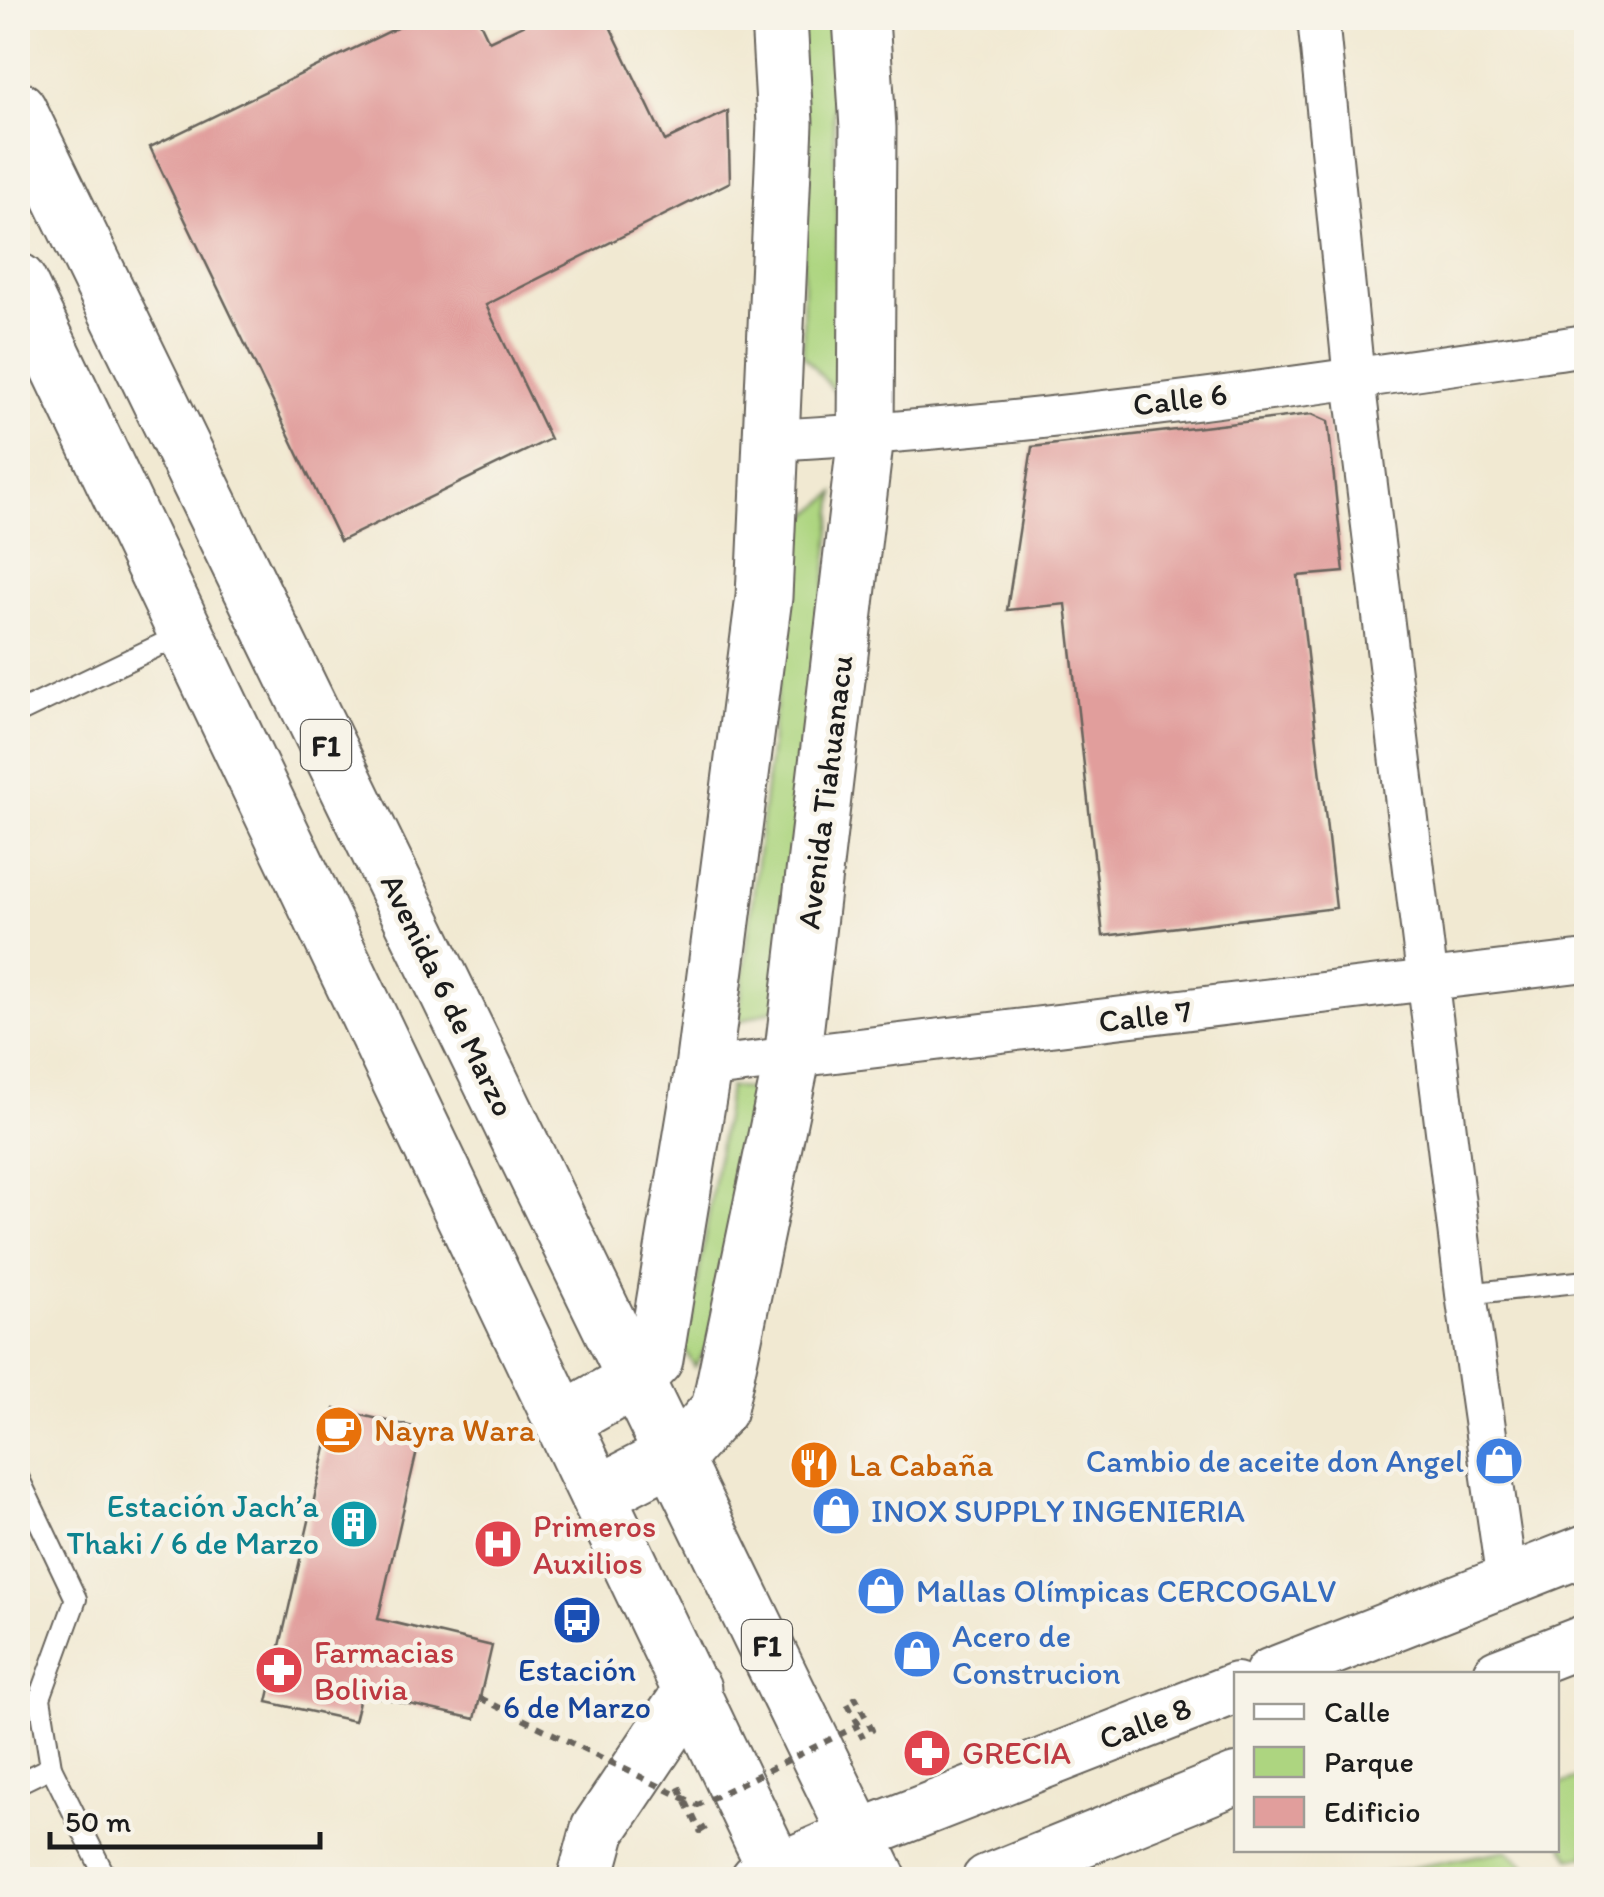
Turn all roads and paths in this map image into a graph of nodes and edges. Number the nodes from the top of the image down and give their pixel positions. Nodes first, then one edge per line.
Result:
1 (779, 18) edge
2 (862, 18) edge
3 (1318, 18) edge
4 (18, 109) edge
5 (18, 281) edge
6 (1586, 345) edge
7 (1354, 379) junction
8 (866, 435) junction
9 (771, 440) junction
10 (186, 632) junction
11 (18, 713) edge
12 (1586, 961) edge
13 (1428, 981) junction
14 (792, 1059) junction
15 (703, 1068) junction
16 (1586, 1280) edge
17 (1466, 1294) junction
18 (635, 1380) junction
19 (562, 1421) junction
20 (673, 1456) junction
21 (18, 1477) edge
22 (598, 1494) junction
23 (1586, 1550) edge
24 (1507, 1582) junction
25 (1586, 1640) edge
26 (1275, 1672) edge
27 (1503, 1672) edge
28 (693, 1689) junction
29 (1234, 1689) edge
30 (480, 1698) dead end
31 (872, 1730) dead end
32 (51, 1767) junction
33 (1234, 1781) edge
34 (18, 1783) edge
35 (683, 1796) dead end
36 (708, 1826) dead end
37 (868, 1858) edge
38 (1586, 1874) edge
39 (771, 1877) edge
40 (1567, 1877) edge
41 (107, 1880) edge
42 (584, 1880) edge
43 (987, 1880) edge

1 - 9 main road
2 - 8 main road, Avenida Tiahuanacu
3 - 7 street
4 - 18 main road, Avenida 6 de Marzo / F1
5 - 10 main road, F1
6 - 7 street, Calle 6
7 - 8 street, Calle 6
7 - 13 street
8 - 9 street, Calle 6
8 - 14 main road, Avenida Tiahuanacu
9 - 15 main road
10 - 11 lane
10 - 19 main road, F1
12 - 13 street, Calle 7
13 - 14 street, Calle 7
13 - 17 street
14 - 15 street, Calle 7
14 - 20 main road, Avenida Tiahuanacu
15 - 18 main road
16 - 17 lane
17 - 24 street
18 - 19 main road
18 - 20 main road, Avenida 6 de Marzo / F1
19 - 22 main road, F1
20 - 22 main road, Avenida Tiahuanacu
20 - 37 main road, Avenida 6 de Marzo / F1
21 - 32 lane
22 - 28 main road, F1
23 - 24 street
24 - 26 street
25 - 27 street
28 - 39 main road, F1
28 - 42 main road
29 - 37 street, Calle 8
30 - 31 path, bridge
32 - 34 lane
32 - 41 lane
33 - 43 street
35 - 36 path
37 - 39 main road, Calle 8
38 - 40 path

